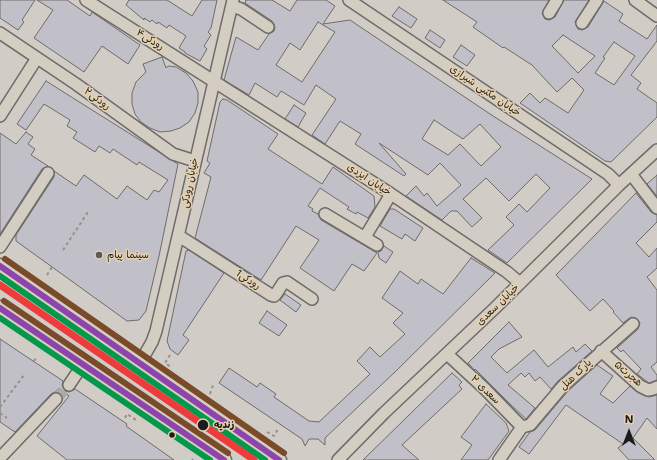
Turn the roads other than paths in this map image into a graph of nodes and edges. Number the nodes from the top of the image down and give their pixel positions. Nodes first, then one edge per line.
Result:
1 (86, 0) edge
2 (349, 0) edge
3 (557, 0) edge
4 (597, 0) edge
5 (635, 0) edge
6 (232, 3) edge
7 (549, 13) dead end
8 (657, 16) edge
9 (582, 23) dead end
10 (268, 26) dead end
11 (0, 33) edge
12 (37, 58) junction
13 (214, 81) junction
14 (0, 116) edge
15 (657, 150) edge
16 (195, 161) junction
17 (48, 172) dead end
18 (631, 174) junction
19 (619, 185) junction
20 (391, 194) junction
21 (657, 208) edge
22 (325, 214) dead end
23 (179, 236) junction
24 (365, 237) junction
25 (377, 245) dead end
26 (0, 247) edge
27 (0, 266) edge
28 (520, 283) junction
29 (312, 299) dead end
30 (0, 308) edge
31 (633, 324) dead end
32 (601, 351) junction
33 (447, 354) junction
34 (140, 363) junction
35 (83, 364) junction
36 (69, 385) tunnel mouth
37 (657, 386) edge
38 (56, 399) tunnel mouth
39 (522, 427) junction
40 (0, 458) edge
41 (224, 460) edge
42 (279, 460) edge
43 (338, 460) edge
44 (499, 460) edge

1 - 13 street, رودکی۴
2 - 19 street, خیابان مکتبی شیرازی
3 - 7 street
4 - 9 street
5 - 8 street
6 - 10 street
6 - 13 street, خیابان رودکی
11 - 12 street, رودکی۲
12 - 14 street
12 - 16 street, رودکی۲
13 - 16 street, خیابان رودکی
13 - 20 street, خیابان ایزدی
15 - 18 street, خیابان سعدی
16 - 23 street, خیابان رودکی
17 - 26 street
18 - 19 street, خیابان سعدی
18 - 21 street
19 - 28 street, خیابان سعدی
20 - 24 street
20 - 28 street, خیابان ایزدی
22 - 24 street
23 - 29 street, 1رودکی
23 - 34 street, خیابان رودکی
24 - 25 street
27 - 34 main road
28 - 33 street, خیابان سعدی
30 - 35 main road
31 - 32 street, پارک هتل
32 - 37 street, هجرت۵
32 - 39 street, پارک هتل
33 - 39 street, سعدی ۲
33 - 43 street, خیابان سعدی
34 - 42 main road
35 - 36 street
35 - 41 main road
38 - 40 street
39 - 44 street, پارک هتل

